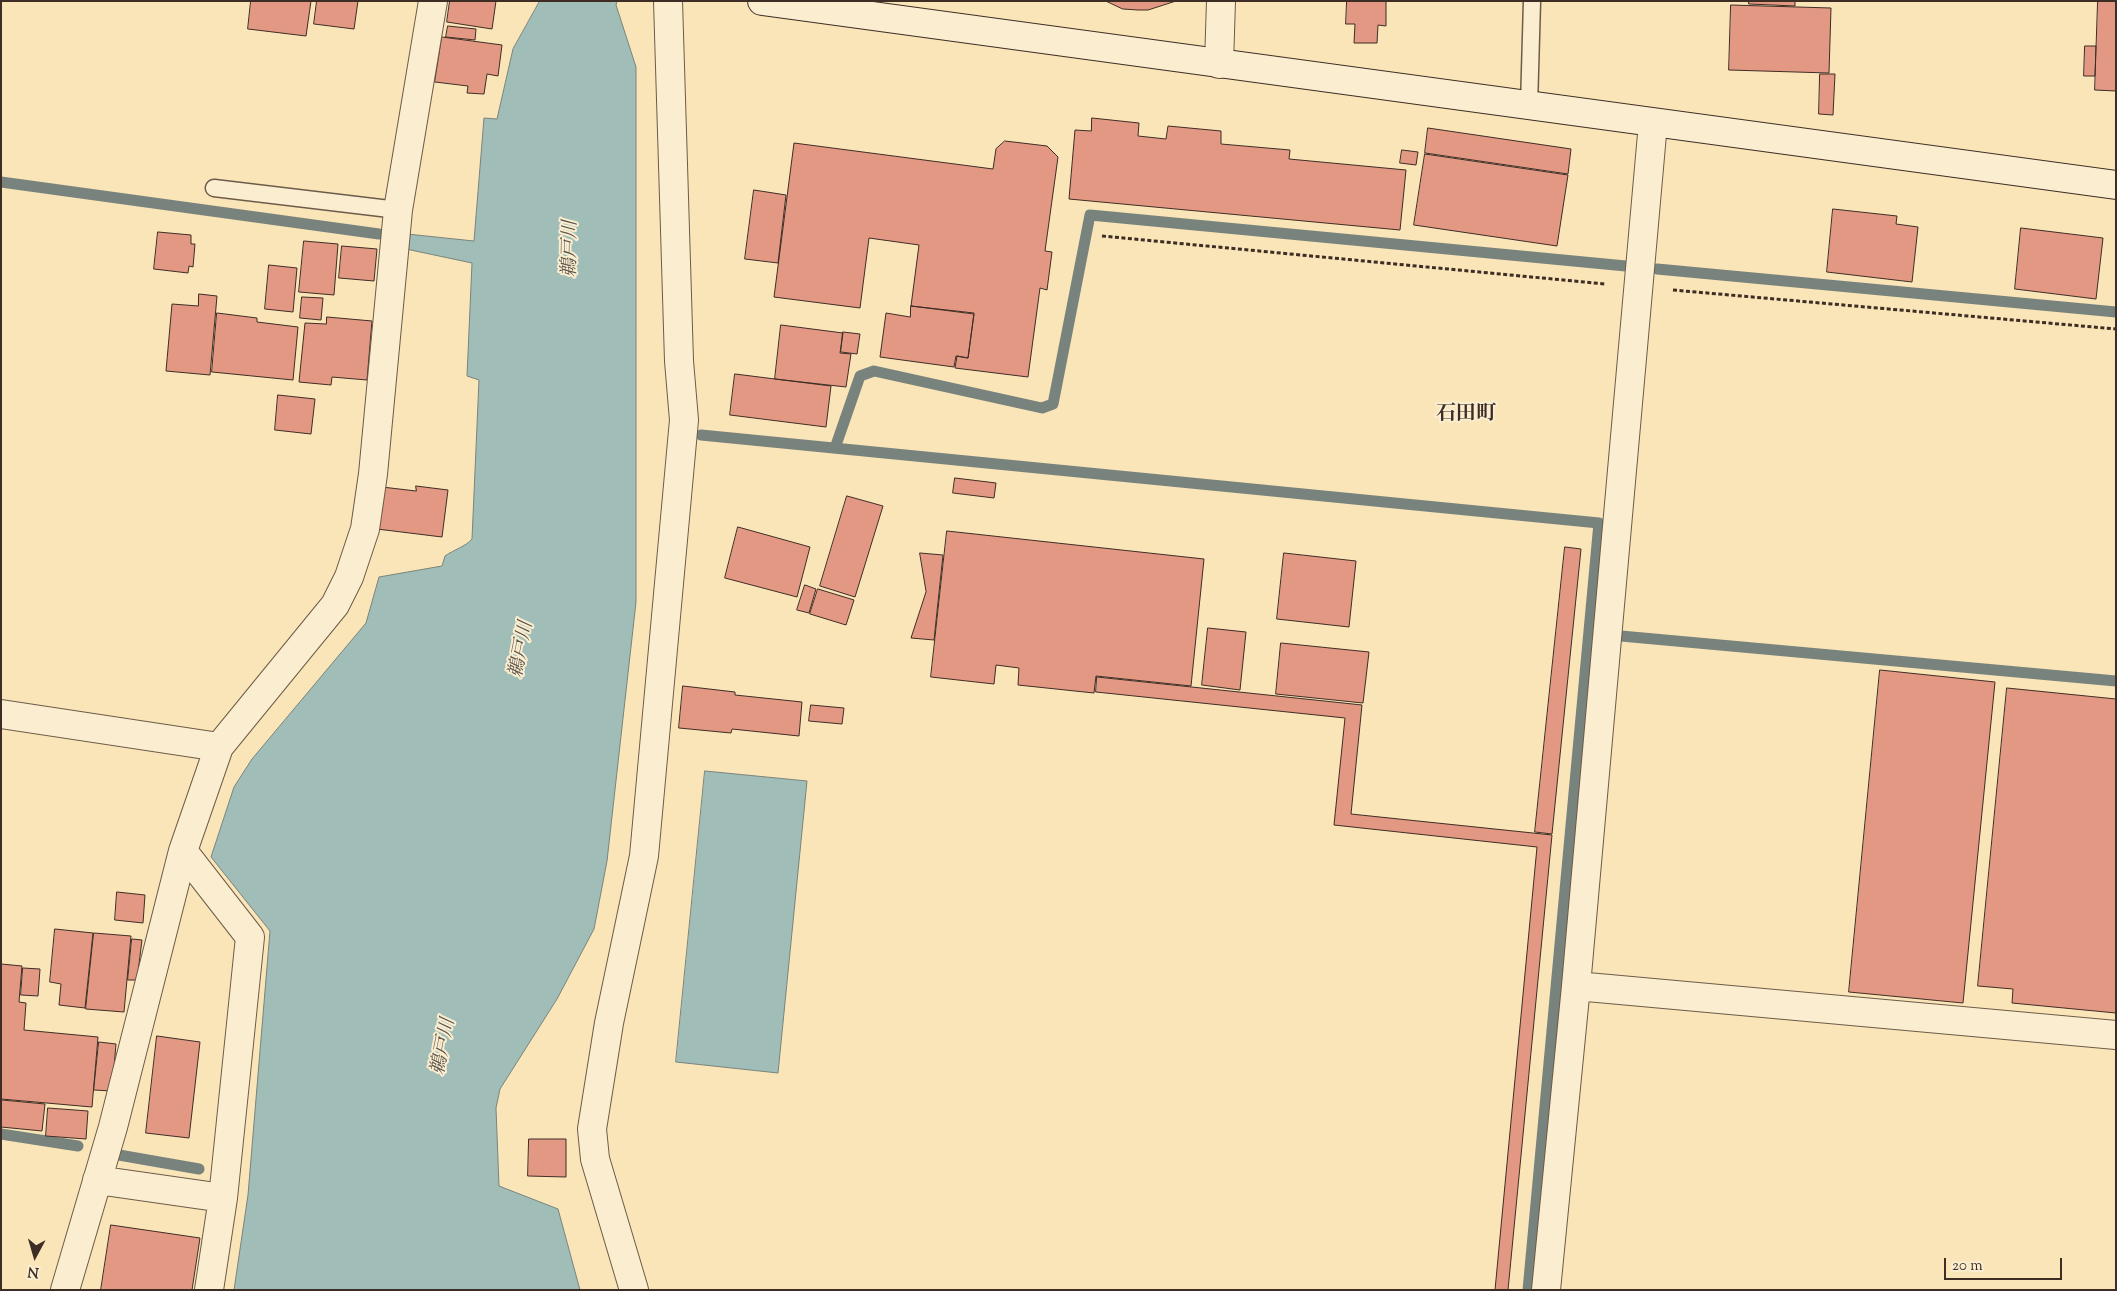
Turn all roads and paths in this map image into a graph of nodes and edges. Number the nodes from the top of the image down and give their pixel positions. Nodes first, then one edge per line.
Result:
1 (433, 1) edge
2 (668, 1) edge
3 (762, 1) edge
4 (1221, 1) edge
5 (1532, 1) edge
6 (1219, 64) junction
7 (1529, 106) junction
8 (1654, 123) junction
9 (2116, 186) edge
10 (214, 188) dead end
11 (398, 210) junction
12 (1, 714) edge
13 (219, 746) junction
14 (183, 851) junction
15 (1576, 986) junction
16 (2116, 1035) edge
17 (97, 1180) junction
18 (223, 1198) junction
19 (65, 1290) edge
20 (209, 1290) edge
21 (634, 1290) edge
22 (1546, 1290) edge

1 - 11 street
2 - 21 street
3 - 6 street
4 - 6 street
5 - 7 lane
6 - 7 street
7 - 8 street
8 - 9 street
8 - 15 street
10 - 11 lane
11 - 13 street
12 - 13 street
13 - 14 street
14 - 17 street
14 - 18 street
15 - 16 street
15 - 22 street
17 - 18 street
17 - 19 street
18 - 20 street

